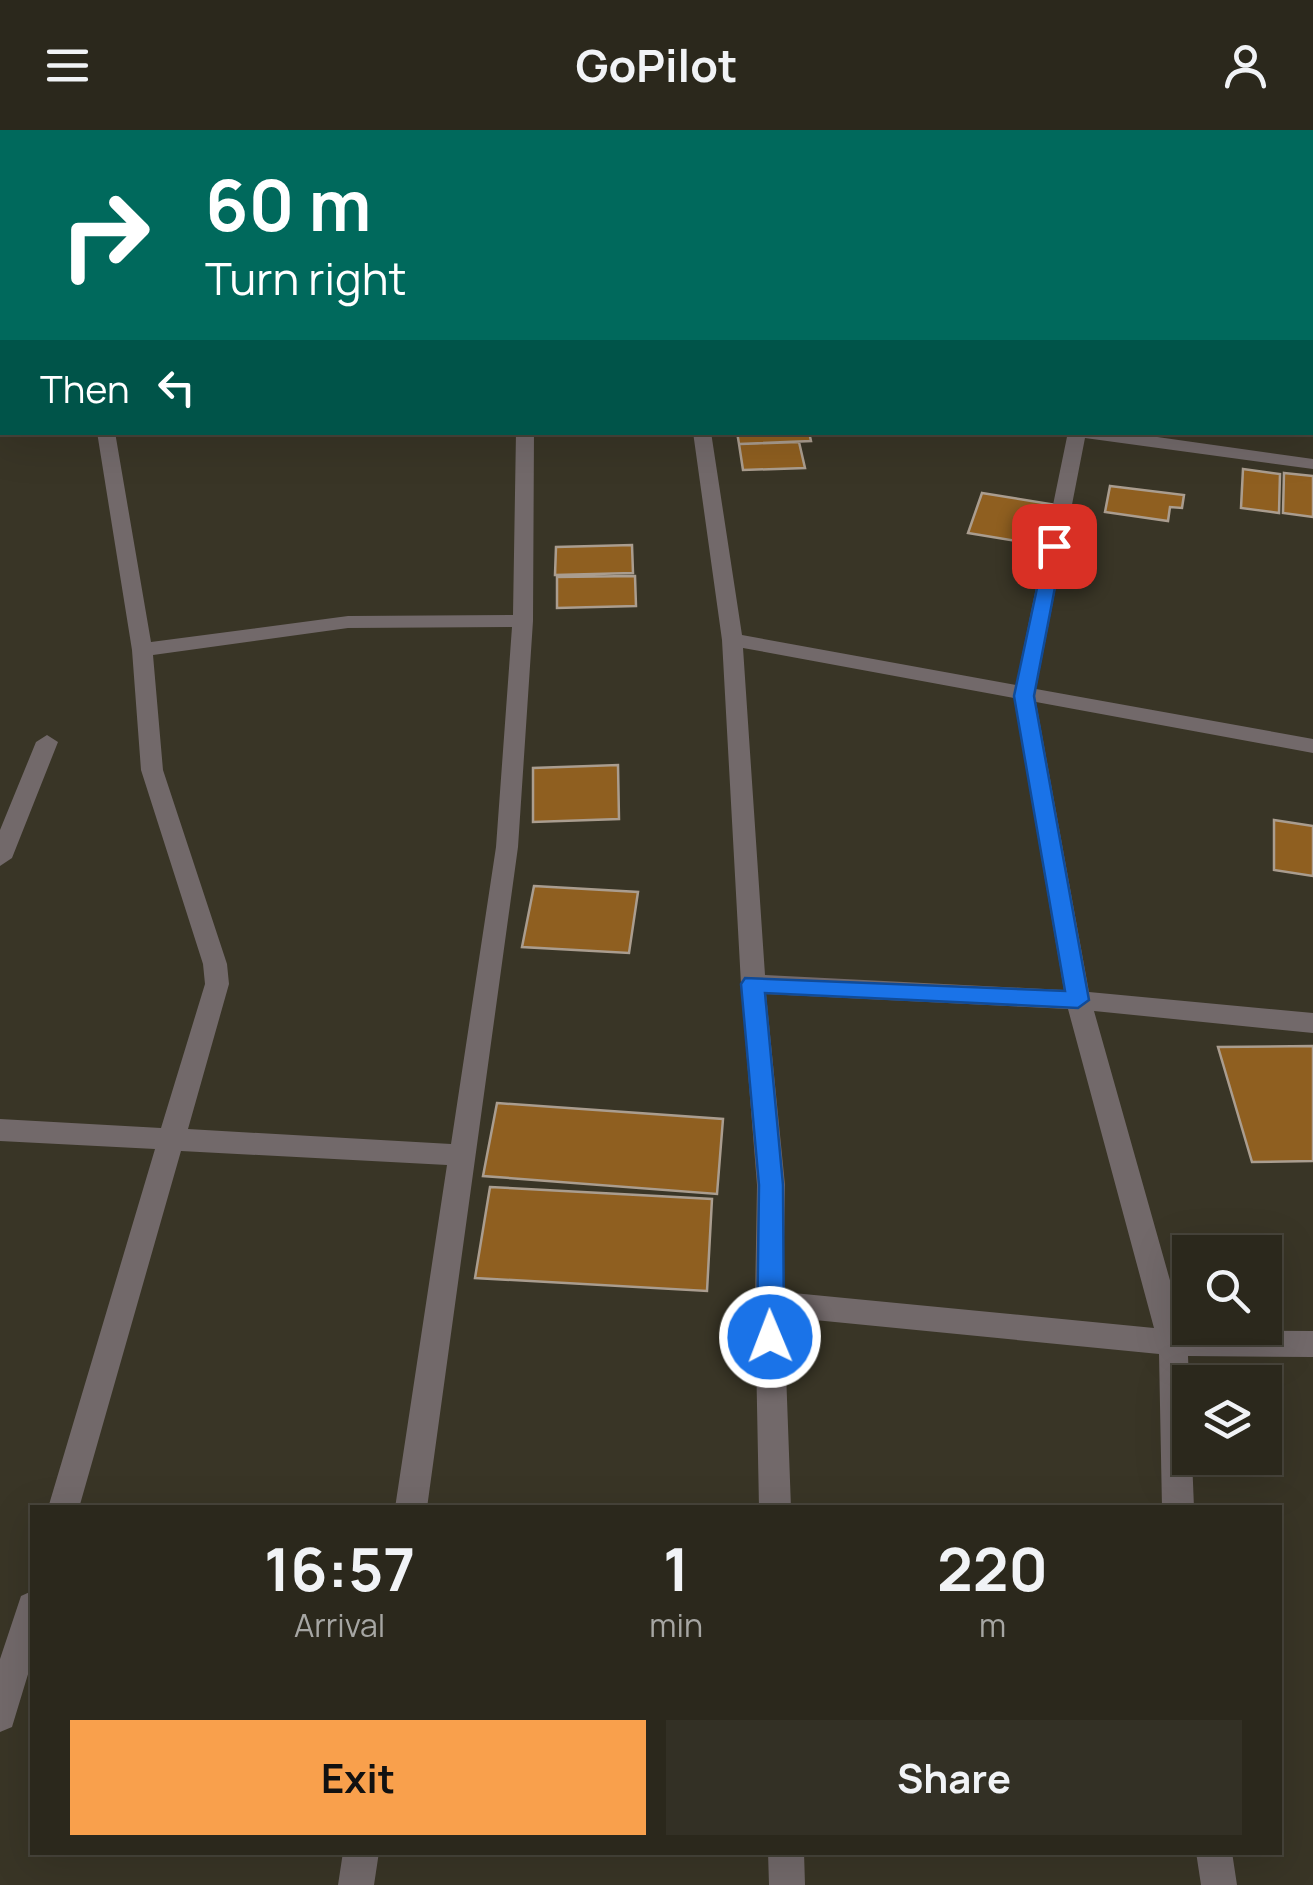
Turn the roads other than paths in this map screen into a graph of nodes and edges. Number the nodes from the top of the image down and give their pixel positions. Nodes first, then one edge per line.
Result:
1 (106, 435) edge
2 (525, 435) edge
3 (702, 435) edge
4 (1077, 435) edge
5 (1100, 435) edge
6 (1313, 464) edge
7 (523, 621) junction
8 (732, 640) junction
9 (142, 650) junction
10 (1024, 696) junction
11 (46, 742) dead end
12 (1313, 746) edge
13 (0, 858) edge
14 (752, 984) junction
15 (1078, 1000) junction
16 (1313, 1024) edge
17 (0, 1130) edge
18 (174, 1139) junction
19 (462, 1155) junction
20 (769, 1303) junction
21 (1172, 1336) edge
22 (1172, 1343) edge
23 (1282, 1344) edge
24 (1313, 1344) edge
25 (1174, 1345) edge
26 (63, 1505) edge
27 (411, 1505) edge
28 (776, 1505) edge
29 (1178, 1505) edge
30 (30, 1614) edge
31 (0, 1715) edge
32 (361, 1855) edge
33 (786, 1855) edge
34 (1214, 1855) edge
35 (356, 1885) edge
36 (787, 1885) edge
37 (1218, 1885) edge

1 - 9 street
2 - 7 street
3 - 8 street
4 - 10 street
5 - 6 street
7 - 9 street
7 - 19 street
8 - 10 street
8 - 14 street
9 - 18 street
10 - 12 street
10 - 15 street
11 - 13 street
14 - 15 street
14 - 20 street
15 - 16 street
15 - 21 street
17 - 18 street
18 - 19 street
18 - 26 street
19 - 27 street
20 - 22 street
20 - 28 street
23 - 24 street
25 - 29 street
30 - 31 street
32 - 35 street
33 - 36 street
34 - 37 street

